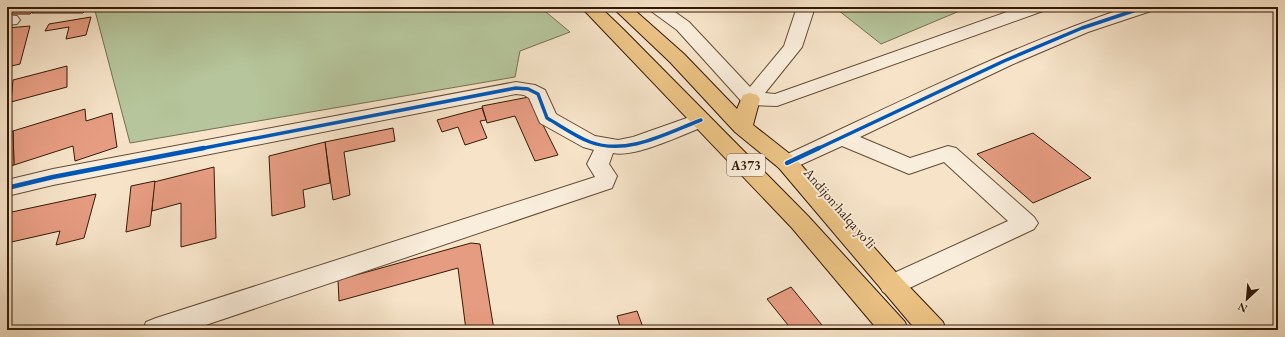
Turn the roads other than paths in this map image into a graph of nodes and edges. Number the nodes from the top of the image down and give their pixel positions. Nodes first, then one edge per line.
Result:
1 (590, 7) edge
2 (621, 7) edge
3 (657, 7) edge
4 (806, 7) edge
5 (1037, 7) edge
6 (1145, 7) edge
7 (750, 99) junction
8 (700, 120) junction
9 (742, 127) junction
10 (842, 137) junction
11 (606, 146) junction
12 (787, 163) junction
13 (7, 188) edge
14 (892, 285) junction
15 (156, 330) edge
16 (895, 330) edge
17 (933, 330) edge

1 - 8 highway, A373
2 - 9 highway, Andijon halqa yo‘li / A373
3 - 7 street
4 - 7 street
5 - 7 street
6 - 10 street
7 - 9 highway
8 - 11 street
8 - 16 highway, A373
9 - 12 highway, Andijon halqa yo‘li / A373
10 - 12 street
10 - 14 street
11 - 13 street
11 - 15 street
12 - 14 highway, Andijon halqa yo‘li / A373
14 - 17 highway, Andijon halqa yo‘li / A373

